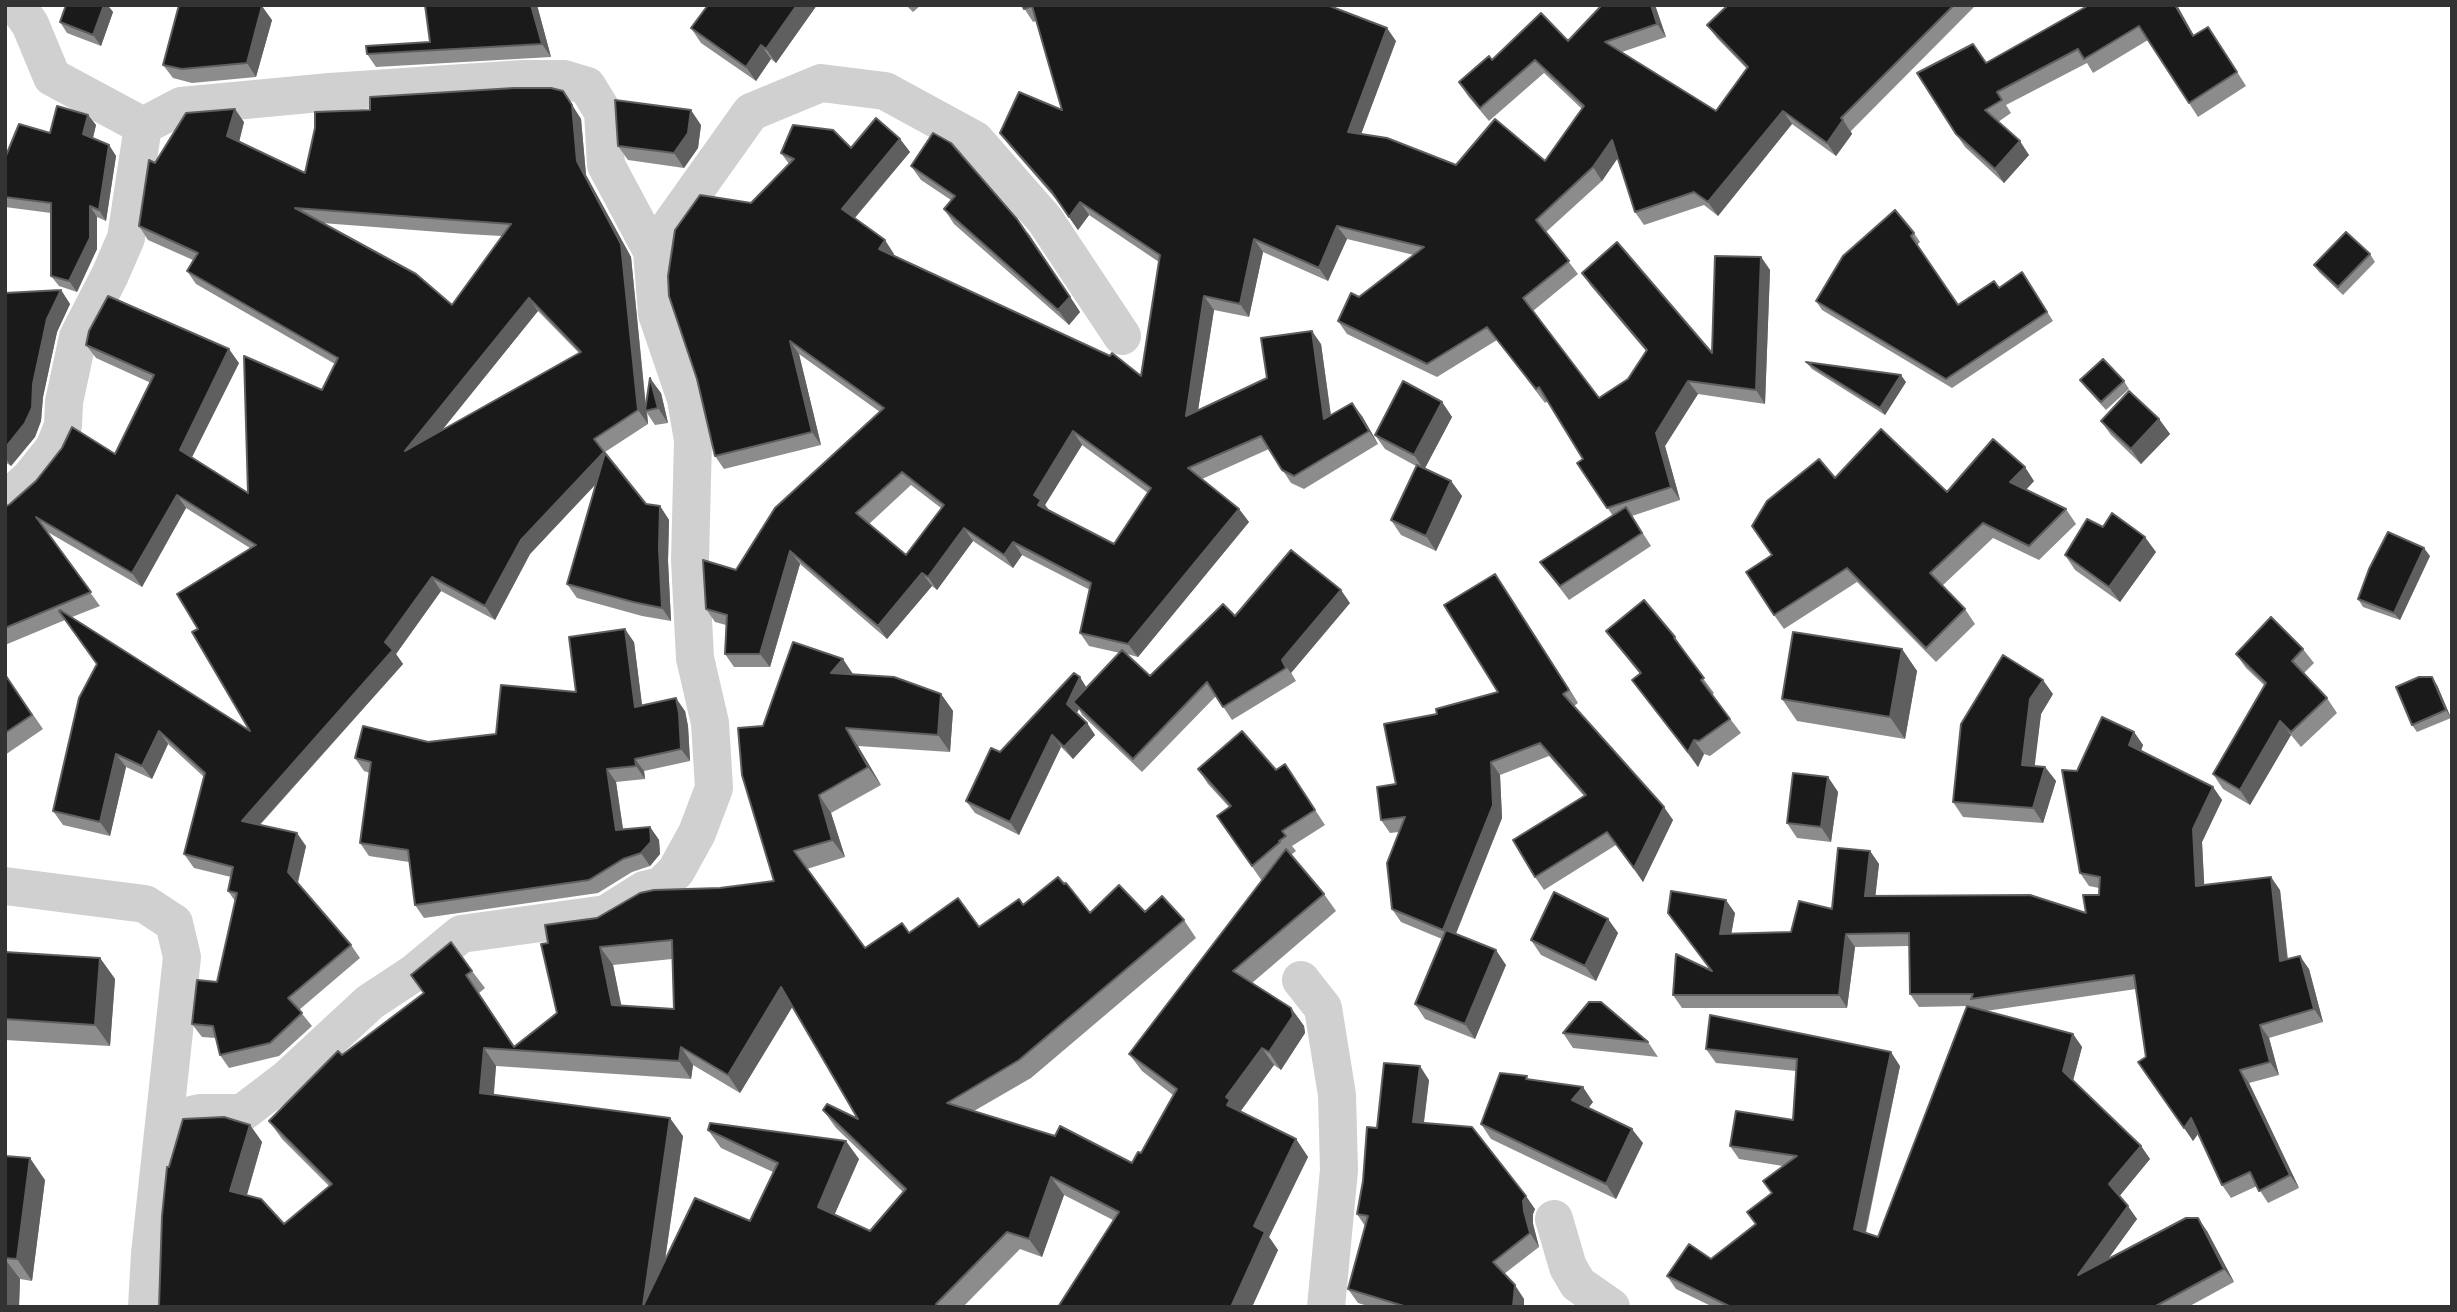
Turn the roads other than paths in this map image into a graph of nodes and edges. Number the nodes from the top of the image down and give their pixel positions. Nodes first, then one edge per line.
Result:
1 (16, 5) edge
2 (143, 127) junction
3 (652, 251) junction
4 (1122, 336) dead end
5 (5, 501) edge
6 (5, 886) edge
7 (1301, 980) dead end
8 (165, 1121) junction
9 (1554, 1219) dead end
10 (147, 1307) edge
11 (1326, 1307) edge
12 (1611, 1307) edge

1 - 2 street
2 - 3 street
2 - 5 street
3 - 4 street
3 - 8 street
6 - 8 street
7 - 11 street
8 - 10 street
9 - 12 street

